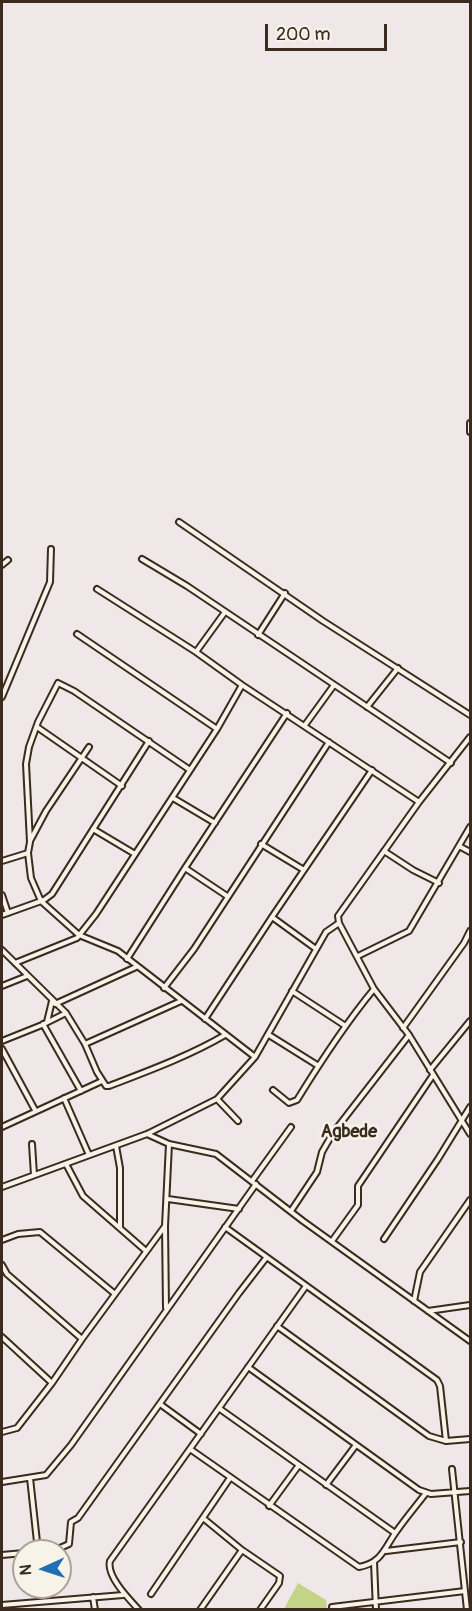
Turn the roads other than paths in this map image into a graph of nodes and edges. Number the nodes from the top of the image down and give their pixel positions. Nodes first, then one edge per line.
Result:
1 (471, 423) edge
2 (471, 432) edge
3 (179, 522) dead end
4 (51, 549) dead end
5 (142, 559) dead end
6 (8, 560) dead end
7 (2, 566) edge
8 (97, 589) dead end
9 (285, 593) junction
10 (225, 612) junction
11 (77, 634) dead end
12 (258, 634) junction
13 (196, 652) junction
14 (398, 668) junction
15 (242, 685) junction
16 (334, 685) junction
17 (2, 697) edge
18 (367, 707) junction
19 (287, 713) junction
20 (471, 716) edge
21 (305, 725) junction
22 (37, 727) junction
23 (218, 729) junction
24 (471, 737) edge
25 (149, 741) junction
26 (329, 742) junction
27 (89, 747) dead end
28 (82, 758) junction
29 (451, 763) junction
30 (190, 770) junction
31 (372, 770) junction
32 (122, 786) junction
33 (173, 798) junction
34 (418, 802) junction
35 (215, 823) junction
36 (471, 827) edge
37 (93, 829) junction
38 (30, 842) junction
39 (261, 844) junction
40 (459, 846) junction
41 (384, 851) junction
42 (471, 852) edge
43 (28, 854) junction
44 (135, 854) junction
45 (2, 861) edge
46 (185, 868) junction
47 (304, 870) junction
48 (440, 883) junction
49 (2, 895) edge
50 (227, 896) junction
51 (40, 901) junction
52 (8, 913) junction
53 (2, 915) edge
54 (272, 916) junction
55 (339, 923) junction
56 (471, 931) edge
57 (80, 935) junction
58 (316, 949) junction
59 (2, 950) edge
60 (358, 956) junction
61 (127, 958) junction
62 (15, 963) junction
63 (136, 967) junction
64 (27, 976) junction
65 (2, 986) edge
66 (165, 988) junction
67 (374, 989) junction
68 (292, 992) junction
69 (181, 1001) junction
70 (54, 1003) junction
71 (66, 1013) junction
72 (205, 1019) junction
73 (471, 1021) edge
74 (45, 1023) junction
75 (345, 1026) junction
76 (403, 1028) junction
77 (225, 1035) junction
78 (269, 1035) junction
79 (409, 1035) junction
80 (2, 1041) edge
81 (85, 1044) junction
82 (2, 1049) edge
83 (255, 1057) junction
84 (317, 1065) junction
85 (431, 1072) junction
86 (102, 1081) junction
87 (273, 1090) dead end
88 (81, 1091) junction
89 (64, 1098) junction
90 (217, 1099) junction
91 (471, 1107) edge
92 (35, 1110) junction
93 (462, 1120) junction
94 (238, 1121) dead end
95 (2, 1127) edge
96 (291, 1127) dead end
97 (147, 1134) junction
98 (471, 1134) edge
99 (32, 1144) dead end
100 (169, 1144) junction
101 (116, 1146) junction
102 (89, 1155) junction
103 (66, 1164) junction
104 (34, 1175) junction
105 (252, 1181) junction
106 (256, 1184) junction
107 (2, 1186) edge
108 (168, 1199) junction
109 (471, 1200) edge
110 (238, 1209) junction
111 (291, 1211) junction
112 (165, 1226) junction
113 (225, 1227) junction
114 (120, 1228) junction
115 (384, 1239) dead end
116 (2, 1240) edge
117 (332, 1241) junction
118 (146, 1251) junction
119 (266, 1258) junction
120 (2, 1265) edge
121 (306, 1286) junction
122 (116, 1294) junction
123 (414, 1301) junction
124 (471, 1305) edge
125 (166, 1309) junction
126 (427, 1311) junction
127 (277, 1326) junction
128 (2, 1337) edge
129 (82, 1338) junction
130 (471, 1341) edge
131 (248, 1367) junction
132 (52, 1383) junction
133 (160, 1404) junction
134 (220, 1408) junction
135 (2, 1432) edge
136 (201, 1434) junction
137 (471, 1440) edge
138 (446, 1441) junction
139 (356, 1444) junction
140 (190, 1449) junction
141 (299, 1465) junction
142 (452, 1469) dead end
143 (30, 1478) junction
144 (230, 1478) junction
145 (2, 1482) edge
146 (326, 1485) junction
147 (471, 1491) edge
148 (426, 1493) junction
149 (454, 1493) junction
150 (269, 1506) junction
151 (203, 1518) junction
152 (394, 1533) junction
153 (38, 1539) edge
154 (69, 1539) edge
155 (460, 1542) junction
156 (242, 1550) junction
157 (386, 1551) junction
158 (374, 1562) junction
159 (466, 1591) junction
160 (151, 1594) dead end
161 (123, 1595) junction
162 (93, 1597) junction
163 (44, 1602) junction
164 (376, 1602) junction
165 (2, 1605) edge
166 (332, 1607) dead end
167 (45, 1610) edge
168 (94, 1610) edge
169 (139, 1610) edge
170 (200, 1610) edge
171 (260, 1610) edge
172 (376, 1610) edge
173 (467, 1610) edge

1 - 2 street
3 - 9 street
4 - 17 street
5 - 10 street
6 - 7 street
8 - 13 street
9 - 12 street
9 - 14 street
10 - 12 street
10 - 13 street
11 - 23 street
12 - 16 street
13 - 15 street
14 - 18 street
14 - 20 street
15 - 19 street
15 - 23 street
16 - 18 street
16 - 21 street
18 - 29 street
19 - 21 street
19 - 35 street
21 - 26 street
22 - 25 street
22 - 28 street
22 - 38 street
23 - 30 street
24 - 29 street
25 - 30 street
25 - 32 street
26 - 31 street
26 - 39 street
27 - 28 street
28 - 32 street
28 - 38 street
29 - 34 street
30 - 33 street
31 - 34 street
31 - 47 street
32 - 37 street
33 - 35 street
33 - 44 street
34 - 41 street
35 - 46 street
36 - 40 street
37 - 44 street
37 - 51 street
38 - 43 street
39 - 47 street
39 - 50 street
40 - 42 street
40 - 48 street
41 - 48 street
41 - 55 street
43 - 45 street
43 - 51 street
44 - 57 street
46 - 50 street
46 - 61 street
47 - 54 street
48 - 60 street
49 - 52 street
50 - 66 street
51 - 52 street
51 - 57 street
52 - 53 street
54 - 58 street
54 - 72 street
55 - 58 street
55 - 60 street
56 - 76 street
57 - 61 street
57 - 62 street
58 - 68 street
59 - 62 street
60 - 67 street
61 - 63 street
62 - 64 street
63 - 66 street
63 - 70 street
64 - 65 street
64 - 70 street
66 - 69 street
67 - 75 street
67 - 76 street
68 - 75 street
68 - 78 street
69 - 72 street
69 - 81 street
70 - 71 street
70 - 74 street
71 - 74 street
71 - 81 street
72 - 77 street
73 - 85 street
74 - 80 street
74 - 88 street
75 - 84 street
76 - 79 street
77 - 83 street
77 - 86 street
78 - 83 street
78 - 84 street
79 - 85 street
79 - 111 street
81 - 86 street
82 - 92 street
83 - 90 street
84 - 87 street
85 - 93 street
85 - 117 street
86 - 88 street
88 - 89 street
89 - 92 street
89 - 102 street
90 - 94 street
90 - 97 street
91 - 93 street
92 - 95 street
93 - 98 street
93 - 115 street
96 - 105 street
97 - 100 street
97 - 101 street
99 - 104 street
100 - 105 street
100 - 108 street
101 - 102 street
101 - 114 street
102 - 103 street
103 - 104 street
103 - 114 street
104 - 107 street
105 - 106 street
106 - 110 street
106 - 111 street
108 - 110 street
108 - 112 street
109 - 123 street
110 - 113 street
111 - 117 street
112 - 118 street
112 - 125 street
113 - 119 street
113 - 125 street
114 - 118 street
116 - 122 street
117 - 123 street
118 - 122 street
119 - 121 street
119 - 133 street
120 - 129 street
121 - 127 street
121 - 138 street
122 - 129 street
123 - 126 street
124 - 126 street
125 - 143 street
126 - 130 street
127 - 131 street
127 - 138 street
128 - 132 street
129 - 132 street
131 - 134 street
131 - 139 street
132 - 135 street
133 - 136 street
133 - 154 street
134 - 136 street
134 - 141 street
136 - 140 street
137 - 138 street
139 - 146 street
139 - 148 street
140 - 144 street
140 - 161 street
141 - 146 street
141 - 150 street
142 - 149 street
143 - 145 street
143 - 153 street
144 - 150 street
144 - 151 street
146 - 152 street
147 - 149 street
148 - 149 street
148 - 152 street
149 - 155 street
150 - 158 street
151 - 156 street
151 - 160 street
152 - 157 street
155 - 157 street
155 - 159 street
156 - 170 street
156 - 171 street
157 - 158 street
158 - 164 street
159 - 164 street
159 - 173 street
161 - 162 street
161 - 169 street
162 - 163 street
162 - 168 street
163 - 165 street
163 - 167 street
164 - 166 street
164 - 172 street

